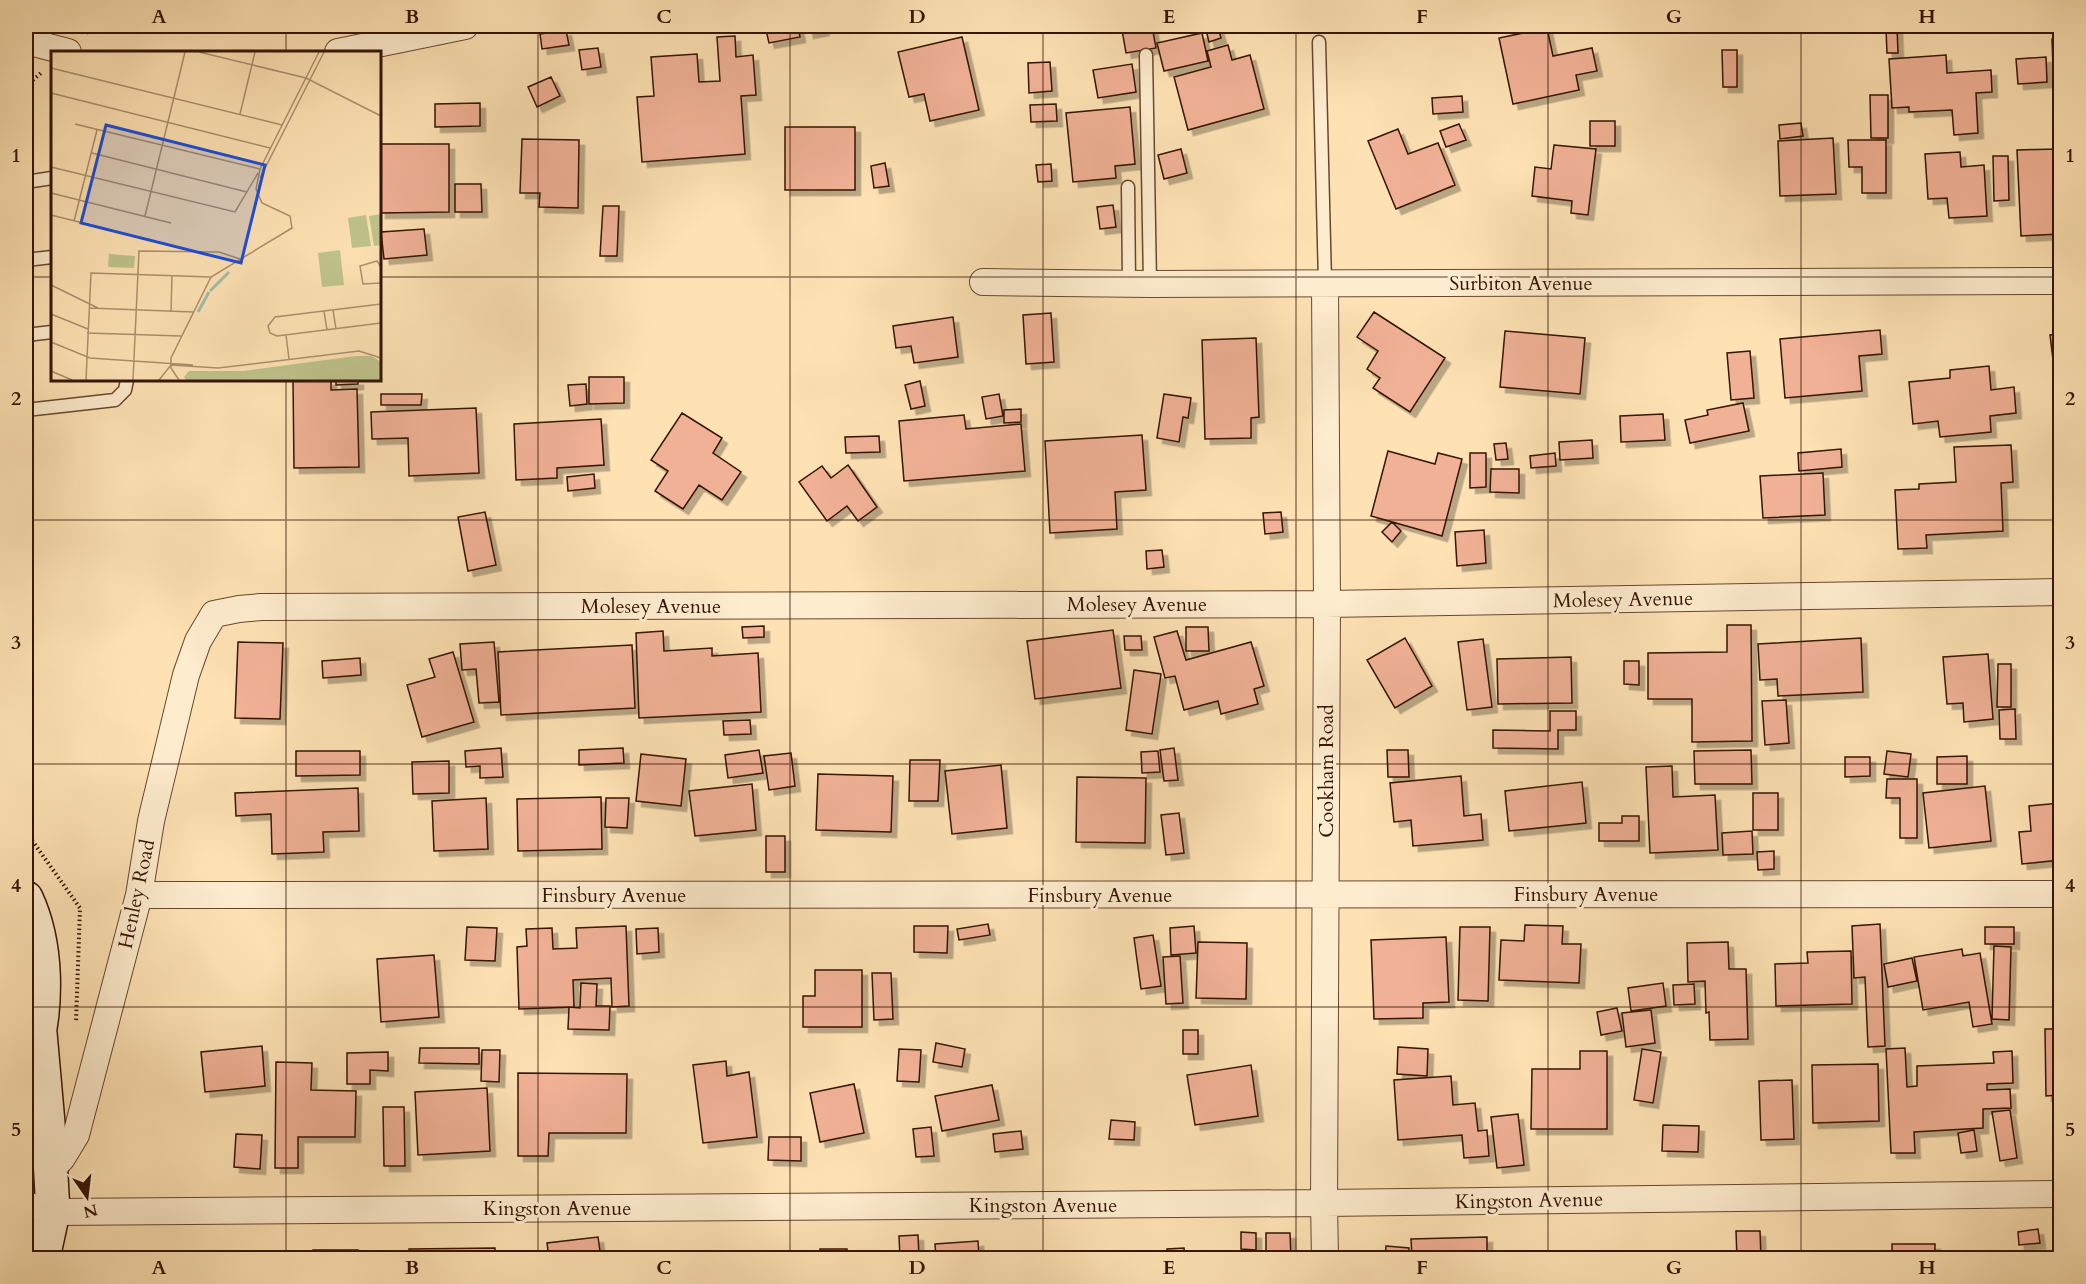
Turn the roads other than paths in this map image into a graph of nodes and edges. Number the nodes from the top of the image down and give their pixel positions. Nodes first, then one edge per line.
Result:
1 (37, 26) edge
2 (465, 26) edge
3 (26, 36) edge
4 (26, 40) edge
5 (1319, 42) dead end
6 (64, 51) edge
7 (343, 51) edge
8 (1146, 55) dead end
9 (51, 178) edge
10 (26, 182) edge
11 (1128, 187) dead end
12 (51, 257) edge
13 (26, 260) edge
14 (2061, 281) edge
15 (982, 282) dead end
16 (1325, 283) junction
17 (1140, 284) junction
18 (51, 332) edge
19 (26, 335) edge
20 (127, 381) edge
21 (26, 410) edge
22 (2061, 592) edge
23 (1327, 604) junction
24 (214, 614) joint
25 (1325, 894) junction
26 (2061, 894) edge
27 (140, 896) junction
28 (26, 898) edge
29 (40, 1033) junction
30 (26, 1091) edge
31 (51, 1170) junction
32 (2061, 1194) edge
33 (1324, 1203) junction
34 (39, 1208) edge
35 (43, 1258) edge
36 (1325, 1258) edge

1 - 3 main road
2 - 7 street
4 - 6 street
5 - 16 lane
8 - 17 lane
9 - 10 lane
11 - 17 lane
12 - 13 lane
14 - 16 street, Surbiton Avenue
15 - 17 street, Surbiton Avenue
16 - 17 street, Surbiton Avenue
16 - 23 street, Cookham Road
18 - 19 lane
20 - 21 lane
22 - 23 street, Molesey Avenue
23 - 24 street, Molesey Avenue
23 - 25 street, Cookham Road
24 - 27 street, Henley Road
25 - 26 street, Finsbury Avenue
25 - 27 street, Finsbury Avenue
25 - 33 street, Cookham Road
27 - 31 street, Henley Road
28 - 29 main road
29 - 30 main road
29 - 31 main road
31 - 34 main road
32 - 33 street, Kingston Avenue
33 - 34 street, Kingston Avenue
33 - 36 street, Cookham Road
34 - 35 main road

